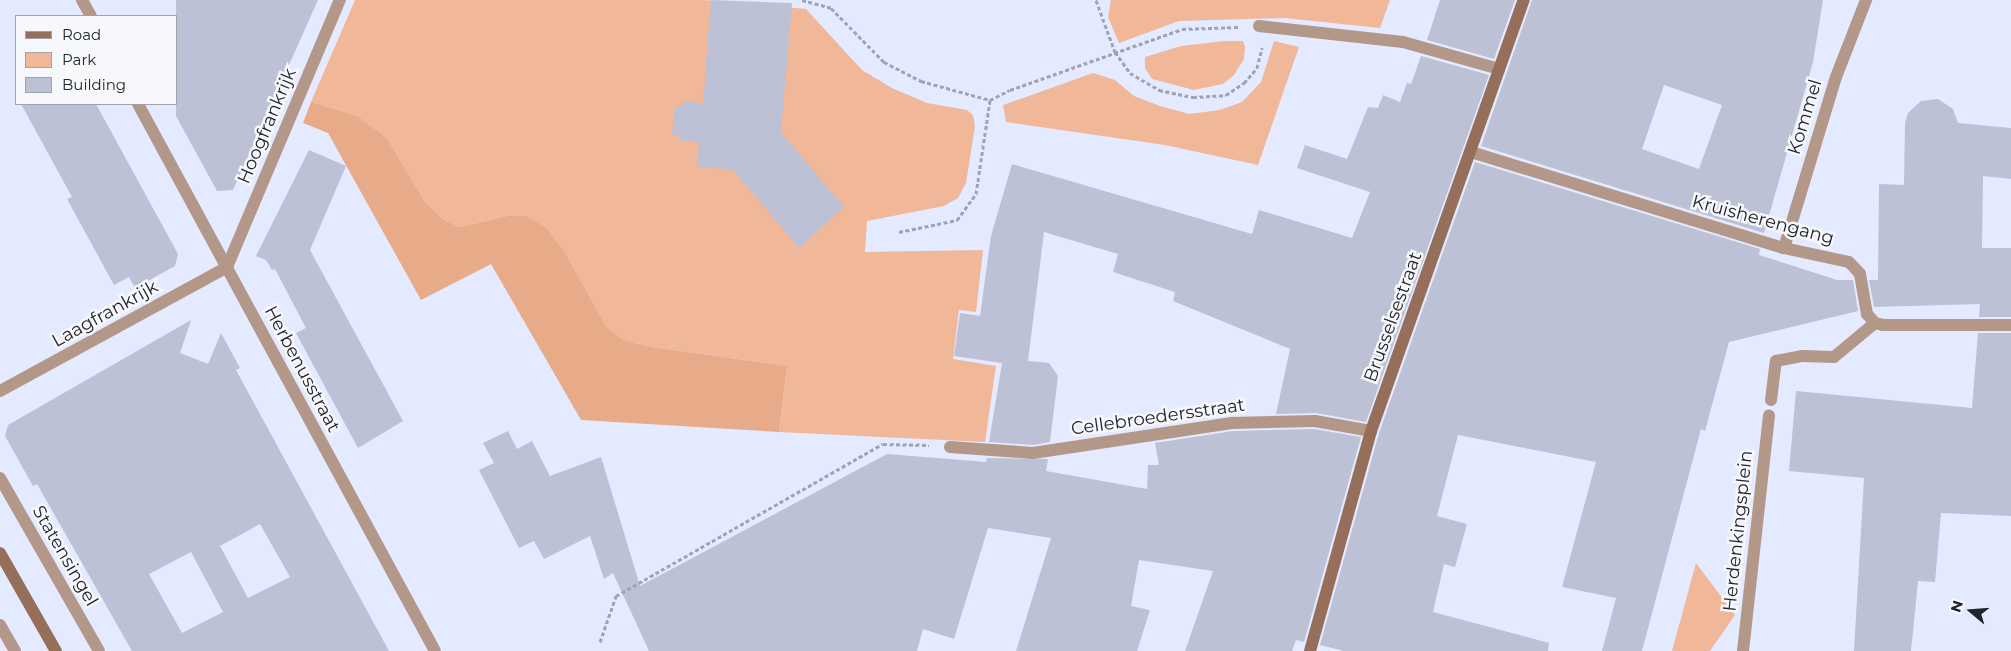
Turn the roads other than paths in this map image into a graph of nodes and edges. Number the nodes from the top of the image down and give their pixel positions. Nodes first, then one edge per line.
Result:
1 (82, 0) edge
2 (340, 0) edge
3 (1524, 0) edge
4 (1866, 0) edge
5 (90, 15) edge
6 (1259, 26) road end
7 (1499, 69) junction
8 (139, 105) edge
9 (1471, 152) junction
10 (1784, 248) junction
11 (227, 267) junction
12 (1875, 323) junction
13 (2011, 325) edge
14 (0, 391) edge
15 (1771, 400) dead end
16 (1769, 415) dead end
17 (1371, 431) junction
18 (950, 447) dead end
19 (0, 478) edge
20 (0, 553) edge
21 (0, 625) edge
22 (15, 651) edge
23 (56, 651) edge
24 (100, 651) edge
25 (435, 651) edge
26 (1310, 651) edge
27 (1742, 651) edge

1 - 5 street
2 - 11 street, Hoogfrankrijk
3 - 7 street, Brusselsestraat
4 - 10 street, Kommel
6 - 7 street
7 - 9 street, Brusselsestraat
8 - 11 street, Herbenusstraat
9 - 10 street, Kruisherengang
9 - 17 street, Brusselsestraat
10 - 12 street, Kruisherengang
11 - 14 street, Laagfrankrijk
11 - 25 street, Herbenusstraat
12 - 13 street
12 - 15 street
16 - 27 street, Herdenkingsplein
17 - 18 street, Cellebroedersstraat
17 - 26 street, Brusselsestraat
19 - 24 street, Statensingel
20 - 23 street
21 - 22 street

